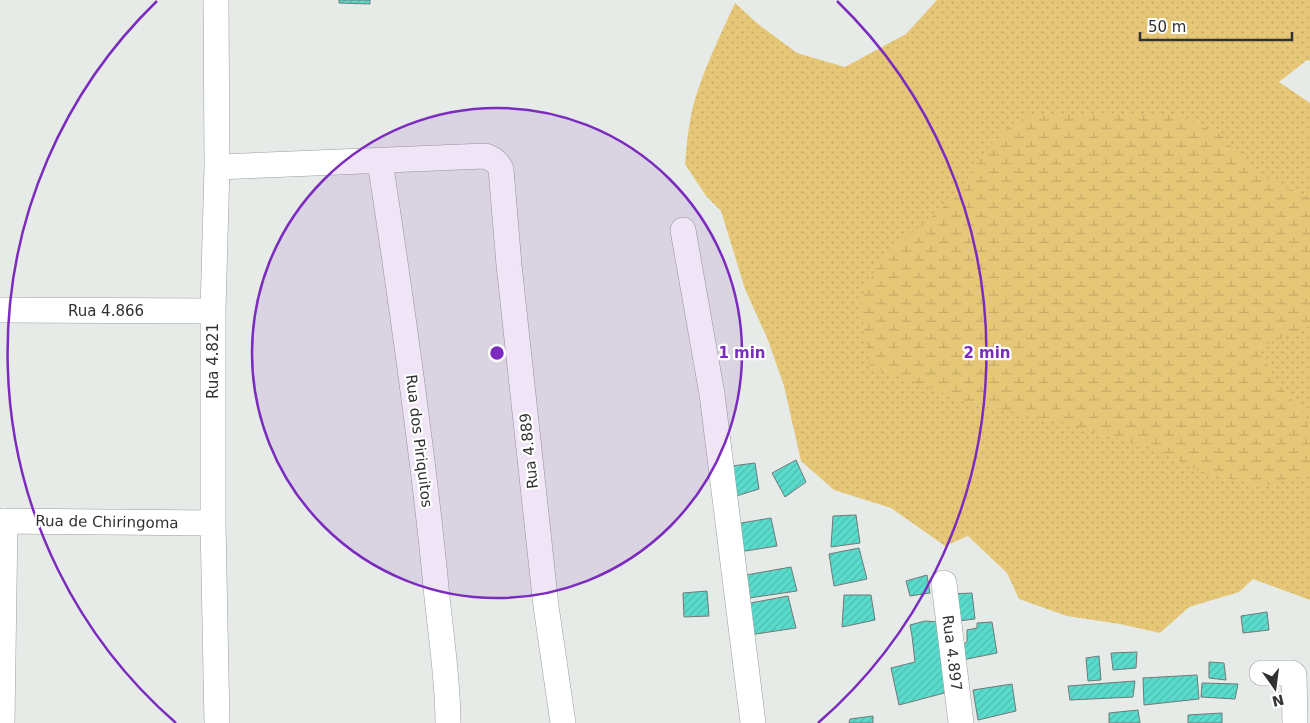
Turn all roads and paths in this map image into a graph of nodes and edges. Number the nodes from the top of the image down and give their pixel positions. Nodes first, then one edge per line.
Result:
1 (216, 0) edge
2 (380, 161) junction
3 (217, 167) junction
4 (684, 230) dead end
5 (0, 310) edge
6 (213, 311) junction
7 (2, 521) edge
8 (213, 523) junction
9 (944, 583) dead end
10 (1262, 673) dead end
11 (2, 723) edge
12 (217, 723) edge
13 (448, 723) edge
14 (563, 723) edge
15 (753, 723) edge
16 (961, 723) edge
17 (1295, 723) edge

1 - 3 street, Rua 4.821
2 - 3 street
2 - 13 street, Rua dos Piriquitos
2 - 14 street, Rua 4.889
3 - 6 street, Rua 4.821
4 - 15 street
5 - 6 street, Rua 4.866
6 - 8 street, Rua 4.821
7 - 8 street, Rua de Chiringoma
7 - 11 street
8 - 12 street, Rua 4.821
9 - 16 street, Rua 4.897
10 - 17 street

